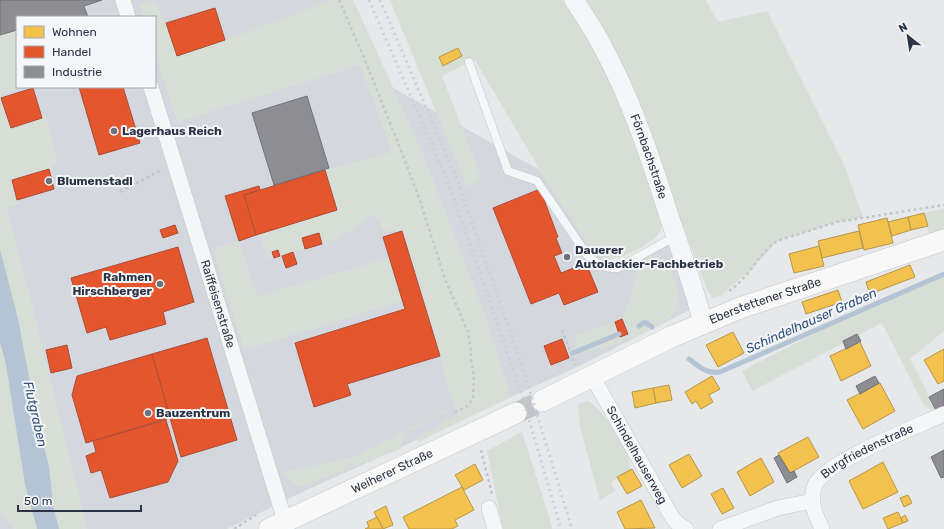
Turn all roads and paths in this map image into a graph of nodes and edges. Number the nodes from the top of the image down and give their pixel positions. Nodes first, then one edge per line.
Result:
1 (123, 0) edge
2 (339, 0) edge
3 (574, 0) edge
4 (128, 16) edge
5 (469, 62) dead end
6 (151, 88) edge
7 (176, 162) junction
8 (120, 192) dead end
9 (944, 205) edge
10 (676, 236) junction
11 (944, 240) edge
12 (726, 292) dead end
13 (703, 323) junction
14 (562, 330) dead end
15 (572, 357) dead end
16 (592, 376) junction
17 (542, 401) tunnel mouth
18 (516, 413) tunnel mouth
19 (452, 414) dead end
20 (944, 414) edge
21 (480, 445) dead end
22 (812, 501) junction
23 (489, 508) joint
24 (277, 525) edge
25 (495, 529) edge
26 (686, 529) edge
27 (720, 529) edge
28 (822, 529) edge

1 - 4 street
2 - 19 path
3 - 10 street, Förnbachstraße
5 - 10 lane
6 - 7 street, Raiffeisenstraße
7 - 8 path
7 - 24 street, Raiffeisenstraße
9 - 12 path
10 - 13 street, Förnbachstraße
11 - 13 main road, Eberstettener Straße
13 - 16 main road, Eberstettener Straße
14 - 15 path
16 - 17 main road
16 - 26 street, Schindelhauserweg
18 - 24 main road, Weiherer Straße
20 - 22 street, Burgfriedenstraße
21 - 23 path
22 - 27 street
22 - 28 street
23 - 25 street

